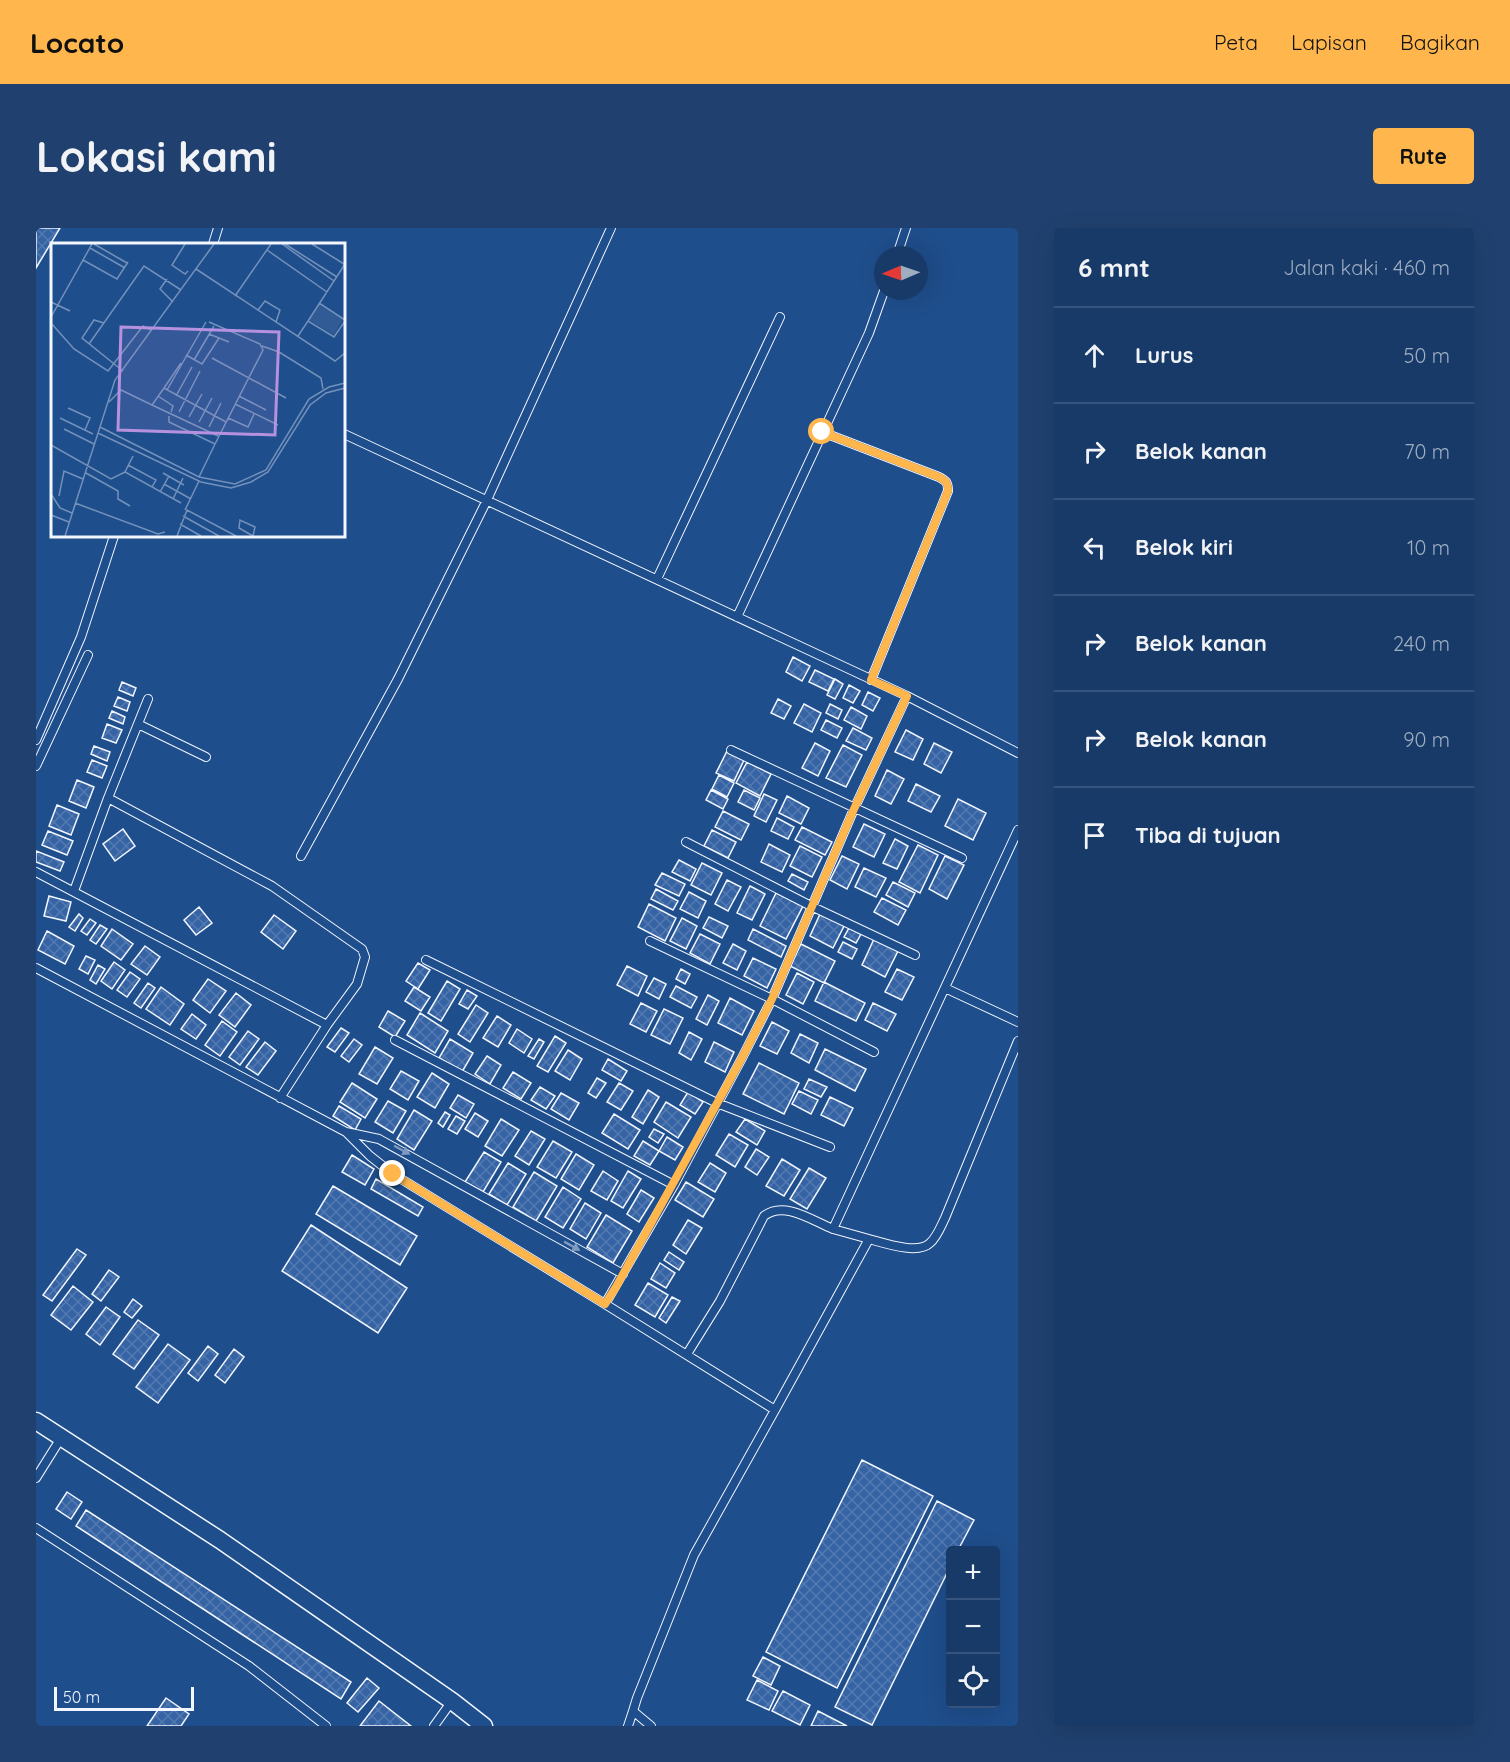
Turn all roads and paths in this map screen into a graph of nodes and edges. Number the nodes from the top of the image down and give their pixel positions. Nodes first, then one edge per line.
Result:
1 (218, 228) edge
2 (611, 228) edge
3 (906, 228) edge
4 (213, 243) edge
5 (900, 246) edge
6 (881, 300) edge
7 (780, 317) dead end
8 (822, 432) junction
9 (345, 434) edge
10 (486, 502) junction
11 (114, 537) edge
12 (657, 579) junction
13 (737, 617) junction
14 (88, 655) dead end
15 (871, 680) junction
16 (907, 696) junction
17 (148, 699) dead end
18 (138, 724) junction
19 (36, 740) edge
20 (731, 750) dead end
21 (1018, 753) edge
22 (206, 757) dead end
23 (36, 766) edge
24 (108, 798) junction
25 (854, 809) junction
26 (1018, 830) edge
27 (686, 842) dead end
28 (301, 856) dead end
29 (962, 858) dead end
30 (36, 872) edge
31 (74, 891) junction
32 (813, 906) junction
33 (650, 941) dead end
34 (915, 955) dead end
35 (426, 960) dead end
36 (36, 968) edge
37 (945, 988) junction
38 (772, 999) junction
39 (1018, 1022) edge
40 (327, 1025) junction
41 (395, 1040) dead end
42 (1018, 1041) edge
43 (874, 1052) dead end
44 (280, 1098) junction
45 (717, 1103) junction
46 (346, 1132) junction
47 (830, 1147) dead end
48 (674, 1185) junction
49 (833, 1229) junction
50 (869, 1239) junction
51 (623, 1274) junction
52 (605, 1304) junction
53 (687, 1354) junction
54 (775, 1410) junction
55 (36, 1421) edge
56 (61, 1438) junction
57 (36, 1478) edge
58 (36, 1528) edge
59 (452, 1701) junction
60 (633, 1711) junction
61 (326, 1726) edge
62 (434, 1726) edge
63 (484, 1726) edge
64 (628, 1726) edge
65 (651, 1726) edge

1 - 4 lane
2 - 10 lane
3 - 5 lane
6 - 8 lane
7 - 12 lane
8 - 13 lane
8 - 15 lane
9 - 10 lane
10 - 12 lane
10 - 28 lane
11 - 19 lane
12 - 13 lane
13 - 15 lane
14 - 23 lane
15 - 16 lane
16 - 21 lane
16 - 25 lane
17 - 18 lane
18 - 22 lane
18 - 24 lane
20 - 25 lane
24 - 31 lane
24 - 40 lane
25 - 29 lane
25 - 32 lane
26 - 37 lane
27 - 32 lane
30 - 31 lane
31 - 40 lane
32 - 34 lane
32 - 38 lane
33 - 38 lane
35 - 45 lane
36 - 44 lane
37 - 39 lane
37 - 49 lane
38 - 43 lane
38 - 45 lane
40 - 44 lane
41 - 48 lane
42 - 50 lane
44 - 46 lane
45 - 47 lane
45 - 48 lane
46 -> 51 lane
46 - 52 lane
48 - 51 lane
49 - 50 lane
49 - 53 lane
50 - 54 lane
51 - 52 lane
52 - 53 lane
53 - 54 lane
54 - 60 lane
55 - 56 street
56 - 57 lane
56 - 59 street
58 - 61 lane
59 - 62 lane
59 - 63 street
60 - 64 lane
60 - 65 lane

